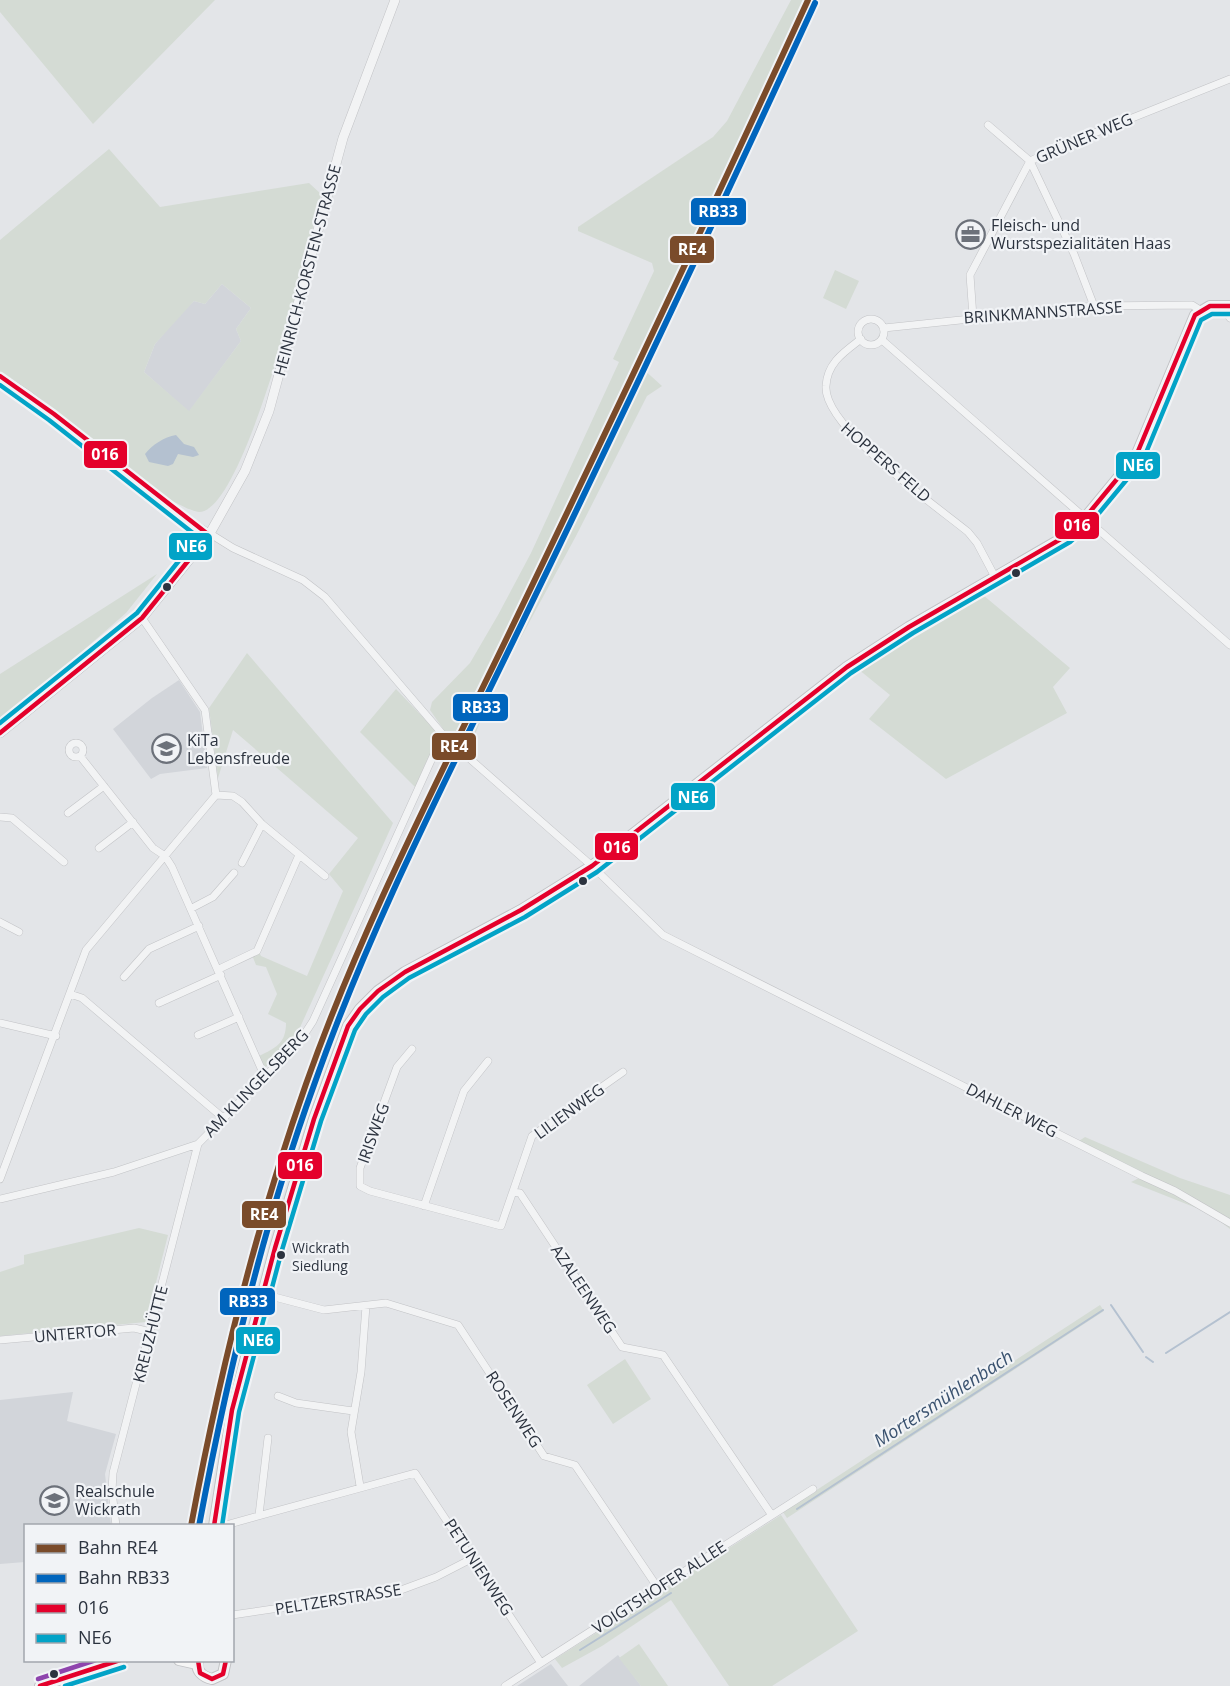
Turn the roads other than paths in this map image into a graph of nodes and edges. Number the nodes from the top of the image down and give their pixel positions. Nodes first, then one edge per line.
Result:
1 (395, 0) edge
2 (1230, 79) edge
3 (988, 125) dead end
4 (1030, 161) junction
5 (1094, 306) junction
6 (1226, 306) edge
7 (1198, 312) junction
8 (973, 317) junction
9 (1230, 318) edge
10 (884, 328) junction
11 (861, 339) junction
12 (882, 340) junction
13 (0, 376) edge
14 (1084, 519) junction
15 (209, 535) junction
16 (995, 577) junction
17 (142, 618) junction
18 (1230, 645) edge
19 (0, 733) edge
20 (445, 737) junction
21 (80, 756) dead end
22 (104, 786) junction
23 (216, 795) junction
24 (68, 813) dead end
25 (0, 817) edge
26 (133, 822) junction
27 (262, 824) junction
28 (99, 848) dead end
29 (299, 855) junction
30 (165, 856) junction
31 (64, 862) dead end
32 (242, 863) dead end
33 (592, 866) junction
34 (234, 873) dead end
35 (325, 876) dead end
36 (192, 908) junction
37 (0, 922) edge
38 (199, 926) junction
39 (19, 932) dead end
40 (220, 972) junction
41 (124, 977) dead end
42 (70, 994) junction
43 (159, 1003) dead end
44 (239, 1017) junction
45 (0, 1023) edge
46 (198, 1035) dead end
47 (56, 1036) junction
48 (412, 1049) dead end
49 (488, 1060) dead end
50 (623, 1072) dead end
51 (264, 1076) junction
52 (222, 1117) junction
53 (198, 1144) junction
54 (0, 1179) edge
55 (513, 1192) junction
56 (0, 1199) edge
57 (424, 1206) junction
58 (1230, 1223) edge
59 (501, 1226) joint
60 (263, 1294) junction
61 (366, 1306) junction
62 (151, 1332) junction
63 (0, 1340) edge
64 (278, 1396) dead end
65 (353, 1411) junction
66 (268, 1438) dead end
67 (360, 1486) junction
68 (813, 1489) dead end
69 (771, 1514) junction
70 (259, 1515) junction
71 (116, 1524) edge
72 (214, 1524) edge
73 (229, 1524) edge
74 (472, 1558) junction
75 (658, 1588) junction
76 (234, 1615) edge
77 (116, 1662) edge
78 (197, 1662) edge
79 (226, 1662) edge
80 (541, 1663) junction
81 (221, 1682) edge
82 (40, 1686) edge
83 (505, 1686) edge

1 - 15 street, HEINRICH-KORSTEN-STRASSE
2 - 4 street, GRÜNER WEG
3 - 4 street
4 - 5 street
4 - 8 street, GRÜNER WEG
5 - 7 street, BRINKMANNSTRASSE
5 - 8 street, BRINKMANNSTRASSE
6 - 7 main road
6 - 9 street
7 - 14 main road
8 - 10 street, BRINKMANNSTRASSE
10 - 11 street
10 - 12 street
11 - 12 street
11 - 16 street, HOPPERS FELD
12 - 14 street
13 - 15 street, DAHLER WEG
14 - 16 main road
14 - 18 street
15 - 17 street, HEINRICH-KORSTEN-STRASSE
15 - 20 street, DAHLER WEG
16 - 33 main road
17 - 19 street, HEINRICH-KORSTEN-STRASSE
17 - 23 street
20 - 33 street, DAHLER WEG
20 - 51 street, AM KLINGELSBERG
21 - 22 street
22 - 24 street
22 - 26 street
23 - 27 street
23 - 30 street
25 - 31 street
26 - 28 street
26 - 30 street
27 - 29 street
27 - 32 street
29 - 35 street
29 - 40 street
30 - 36 street
30 - 42 street
33 - 58 street, DAHLER WEG
33 - 60 main road
34 - 36 street
36 - 38 street
37 - 39 street
38 - 40 street
38 - 41 street
40 - 43 street
40 - 44 street
42 - 47 street
42 - 52 street
44 - 46 street
44 - 51 street
45 - 47 street
47 - 54 street
48 - 57 street, IRISWEG
49 - 57 street
50 - 55 street, LILIENWEG
51 - 52 street, AM KLINGELSBERG
52 - 53 street, AM KLINGELSBERG
53 - 56 street, AM KLINGELSBERG
53 - 62 street, KREUZHÜTTE
55 - 59 street, LILIENWEG
55 - 69 street, AZALEENWEG
57 - 59 street, IRISWEG
60 - 61 street
60 - 72 main road
61 - 65 street
61 - 75 street, ROSENWEG
62 - 63 street, UNTERTOR
62 - 71 street, KREUZHÜTTE
64 - 65 street
65 - 67 street
66 - 70 street
67 - 70 street
67 - 74 street, PETUNIENWEG
68 - 69 street, VOIGTSHOFER ALLEE
69 - 75 street, VOIGTSHOFER ALLEE
70 - 73 street
74 - 76 street, PELTZERSTRASSE
74 - 80 street, PETUNIENWEG
75 - 80 street, VOIGTSHOFER ALLEE
77 - 82 main road
78 - 81 main road
79 - 81 main road
80 - 83 street, VOIGTSHOFER ALLEE

